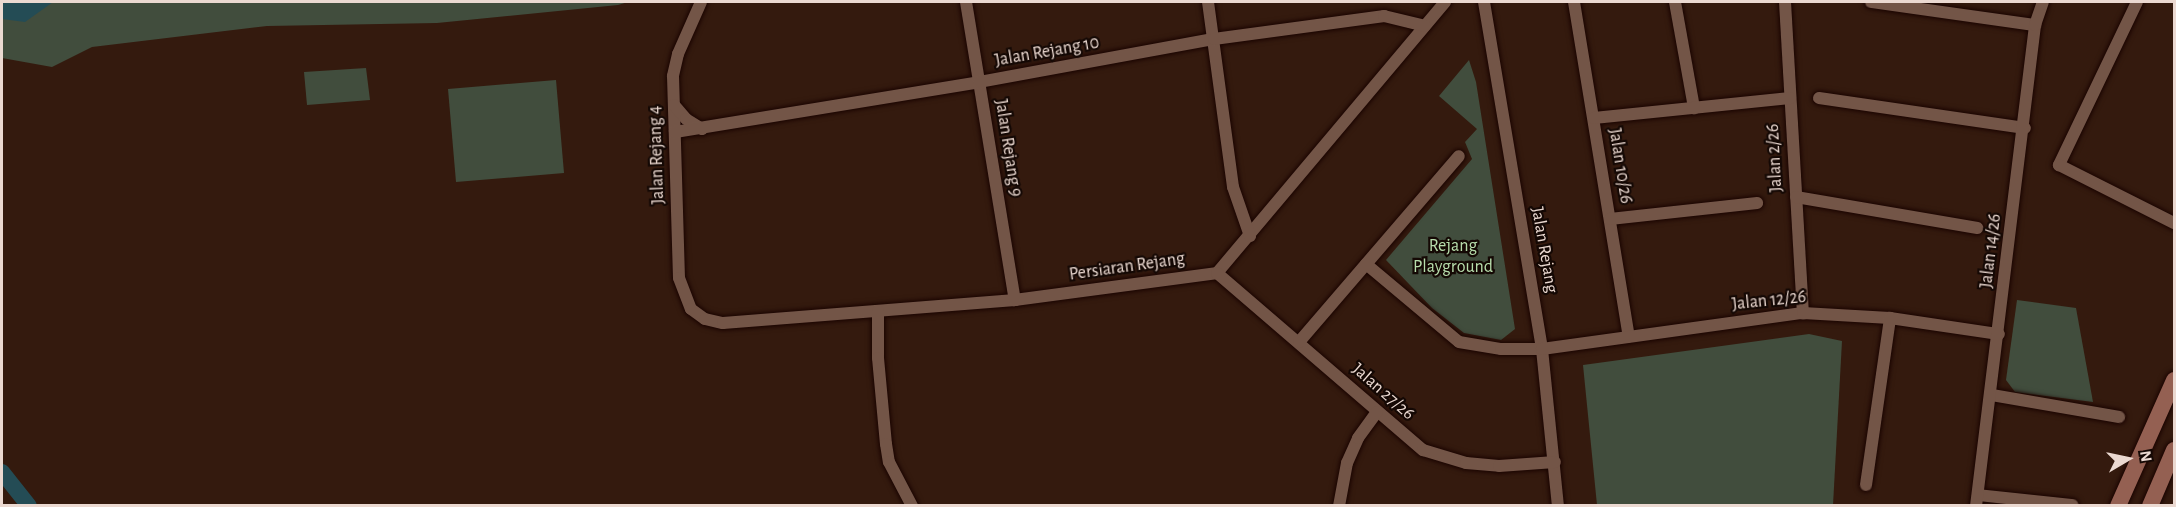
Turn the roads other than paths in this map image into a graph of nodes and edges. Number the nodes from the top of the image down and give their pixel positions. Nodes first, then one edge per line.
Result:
1 (701, 2) edge
2 (966, 2) edge
3 (1208, 2) edge
4 (1445, 2) edge
5 (1484, 2) edge
6 (1574, 2) edge
7 (1675, 2) edge
8 (1785, 2) edge
9 (1871, 2) edge
10 (2043, 2) edge
11 (2137, 2) edge
12 (2035, 25) junction
13 (1425, 26) junction
14 (1214, 39) junction
15 (979, 82) junction
16 (1790, 98) junction
17 (1819, 98) dead end
18 (674, 105) junction
19 (1694, 108) junction
20 (1594, 118) junction
21 (2025, 128) junction
22 (702, 129) junction
23 (675, 139) junction
24 (1459, 156) dead end
25 (1796, 197) junction
26 (1756, 203) dead end
27 (1610, 219) junction
28 (2175, 223) edge
29 (1977, 228) dead end
30 (1250, 236) junction
31 (1366, 264) junction
32 (1218, 273) junction
33 (1015, 300) junction
34 (691, 309) joint
35 (878, 311) junction
36 (1803, 313) junction
37 (1890, 318) junction
38 (1999, 334) junction
39 (1629, 337) junction
40 (1299, 342) junction
41 (1542, 349) junction
42 (2175, 380) edge
43 (1992, 395) junction
44 (1377, 412) junction
45 (2119, 417) dead end
46 (2174, 450) edge
47 (1555, 462) junction
48 (1866, 485) dead end
49 (1977, 500) edge
50 (2072, 505) edge
51 (912, 506) edge
52 (1339, 506) edge
53 (1558, 506) edge
54 (2118, 506) edge
55 (2150, 506) edge

1 - 18 street, Jalan Rejang 4
2 - 15 street, Jalan Rejang 9
3 - 14 street
4 - 13 street
5 - 41 street, Jalan Rejang
6 - 20 street, Jalan 10/26
7 - 19 street
8 - 16 street, Jalan 2/26
9 - 12 street
10 - 12 street, Jalan 14/26
11 - 28 street
12 - 21 street, Jalan 14/26
13 - 14 street, Jalan Rejang 10
13 - 30 street
14 - 15 street, Jalan Rejang 10
14 - 30 street
15 - 22 street, Jalan Rejang 10
15 - 33 street, Jalan Rejang 9
16 - 19 street
16 - 25 street, Jalan 2/26
17 - 21 street
18 - 22 street
18 - 23 street, Jalan Rejang 4
19 - 20 street
20 - 27 street, Jalan 10/26
21 - 38 street, Jalan 14/26
22 - 23 street
23 - 34 street, Jalan Rejang 4
24 - 31 street
25 - 29 street
25 - 36 street, Jalan 2/26
26 - 27 street
27 - 39 street, Jalan 10/26
30 - 32 street
31 - 40 street
31 - 41 street, Jalan 12/26
32 - 33 street, Persiaran Rejang
32 - 40 street, Jalan 27/26
33 - 35 street, Persiaran Rejang
34 - 35 street, Persiaran Rejang
35 - 51 street
36 - 37 street, Jalan 12/26
36 - 39 street, Jalan 12/26
37 - 38 street, Jalan 12/26
37 - 48 street
38 - 43 street, Jalan 14/26
39 - 41 street, Jalan 12/26
40 - 44 street, Jalan 27/26
41 - 47 street, Jalan Rejang
42 - 54 main road
43 - 45 street
43 - 49 street, Jalan 14/26
44 - 47 street, Jalan 27/26
44 - 52 street
46 - 55 main road
47 - 53 street, Jalan Rejang
49 - 50 street

